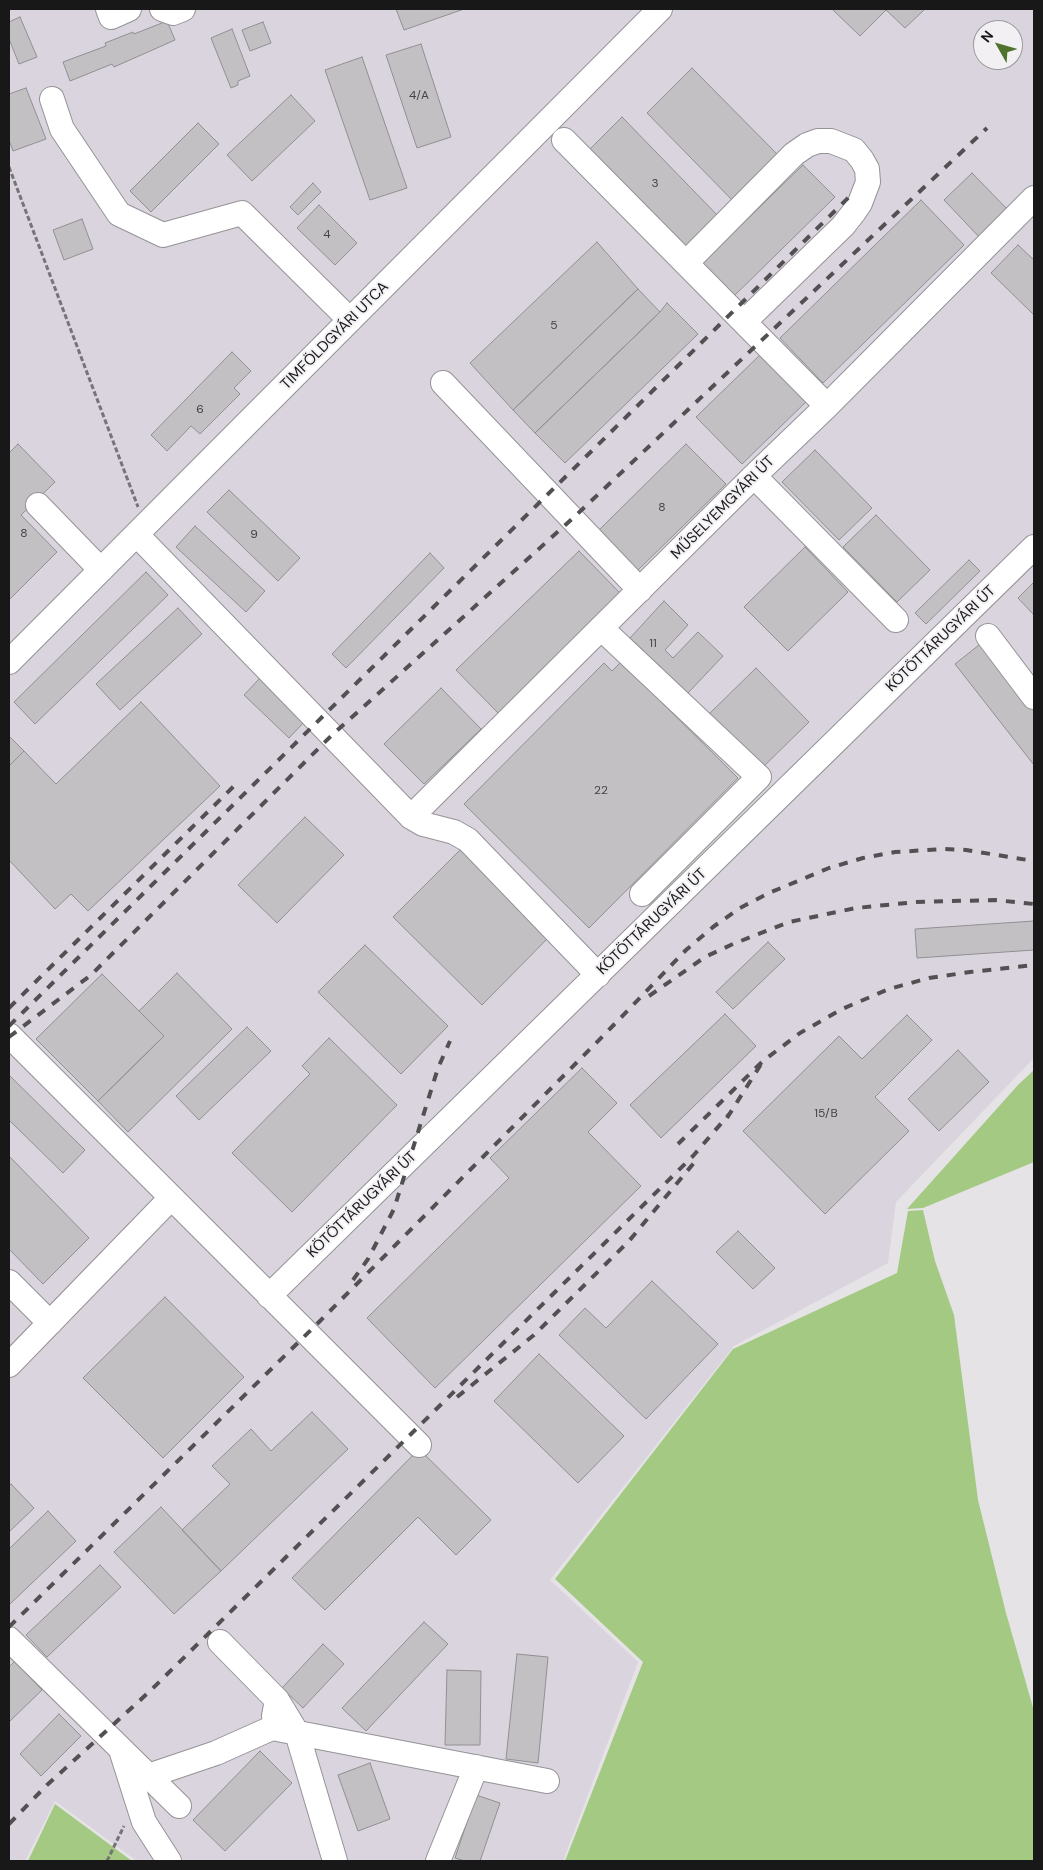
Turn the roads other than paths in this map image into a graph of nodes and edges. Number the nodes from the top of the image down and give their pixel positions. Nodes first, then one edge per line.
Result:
1 (108, 9) edge
2 (129, 9) edge
3 (162, 9) edge
4 (183, 9) edge
5 (660, 9) edge
6 (52, 99) dead end
7 (564, 140) dead end
8 (1034, 198) edge
9 (686, 264) junction
10 (350, 320) junction
11 (744, 322) junction
12 (443, 383) dead end
13 (828, 406) junction
14 (754, 476) junction
15 (38, 505) dead end
16 (141, 531) junction
17 (1032, 550) edge
18 (101, 570) junction
19 (640, 590) junction
20 (896, 620) dead end
21 (601, 628) junction
22 (988, 636) dead end
23 (9, 662) edge
24 (1034, 696) edge
25 (411, 817) junction
26 (642, 894) dead end
27 (598, 975) junction
28 (9, 1035) edge
29 (172, 1198) junction
30 (9, 1282) edge
31 (269, 1296) junction
32 (50, 1323) junction
33 (9, 1365) edge
34 (419, 1445) dead end
35 (9, 1639) edge
36 (220, 1642) dead end
37 (277, 1700) junction
38 (272, 1728) junction
39 (297, 1733) junction
40 (122, 1751) junction
41 (476, 1767) junction
42 (148, 1776) junction
43 (547, 1781) dead end
44 (179, 1806) dead end
45 (169, 1861) edge
46 (334, 1861) edge
47 (438, 1861) edge

1 - 2 street
3 - 4 street
5 - 10 street, TIMFÖLDGYÁRI UTCA
6 - 10 street
7 - 9 street
8 - 13 street, MŰSELYEMGYÁRI ÚT
9 - 11 street
9 - 11 street
10 - 16 street, TIMFÖLDGYÁRI UTCA
11 - 13 street
12 - 19 street
13 - 14 street, MŰSELYEMGYÁRI ÚT
14 - 19 street, MŰSELYEMGYÁRI ÚT
14 - 20 street
15 - 18 street
16 - 18 street, TIMFÖLDGYÁRI UTCA
16 - 25 street
17 - 27 street, KÖTÖTTÁRUGYÁRI ÚT
18 - 23 street, TIMFÖLDGYÁRI UTCA
19 - 21 street, MŰSELYEMGYÁRI ÚT
21 - 25 street, MŰSELYEMGYÁRI ÚT
21 - 26 street
22 - 24 street
25 - 27 street
27 - 31 street, KÖTÖTTÁRUGYÁRI ÚT
28 - 29 street
29 - 31 street
29 - 32 street
30 - 32 street
31 - 34 street
32 - 33 street
35 - 40 street
36 - 37 street
37 - 38 street
37 - 39 street
38 - 39 street
38 - 42 street
39 - 41 street
39 - 46 street
40 - 42 street
40 - 45 street
41 - 43 street
41 - 47 street
42 - 44 street

